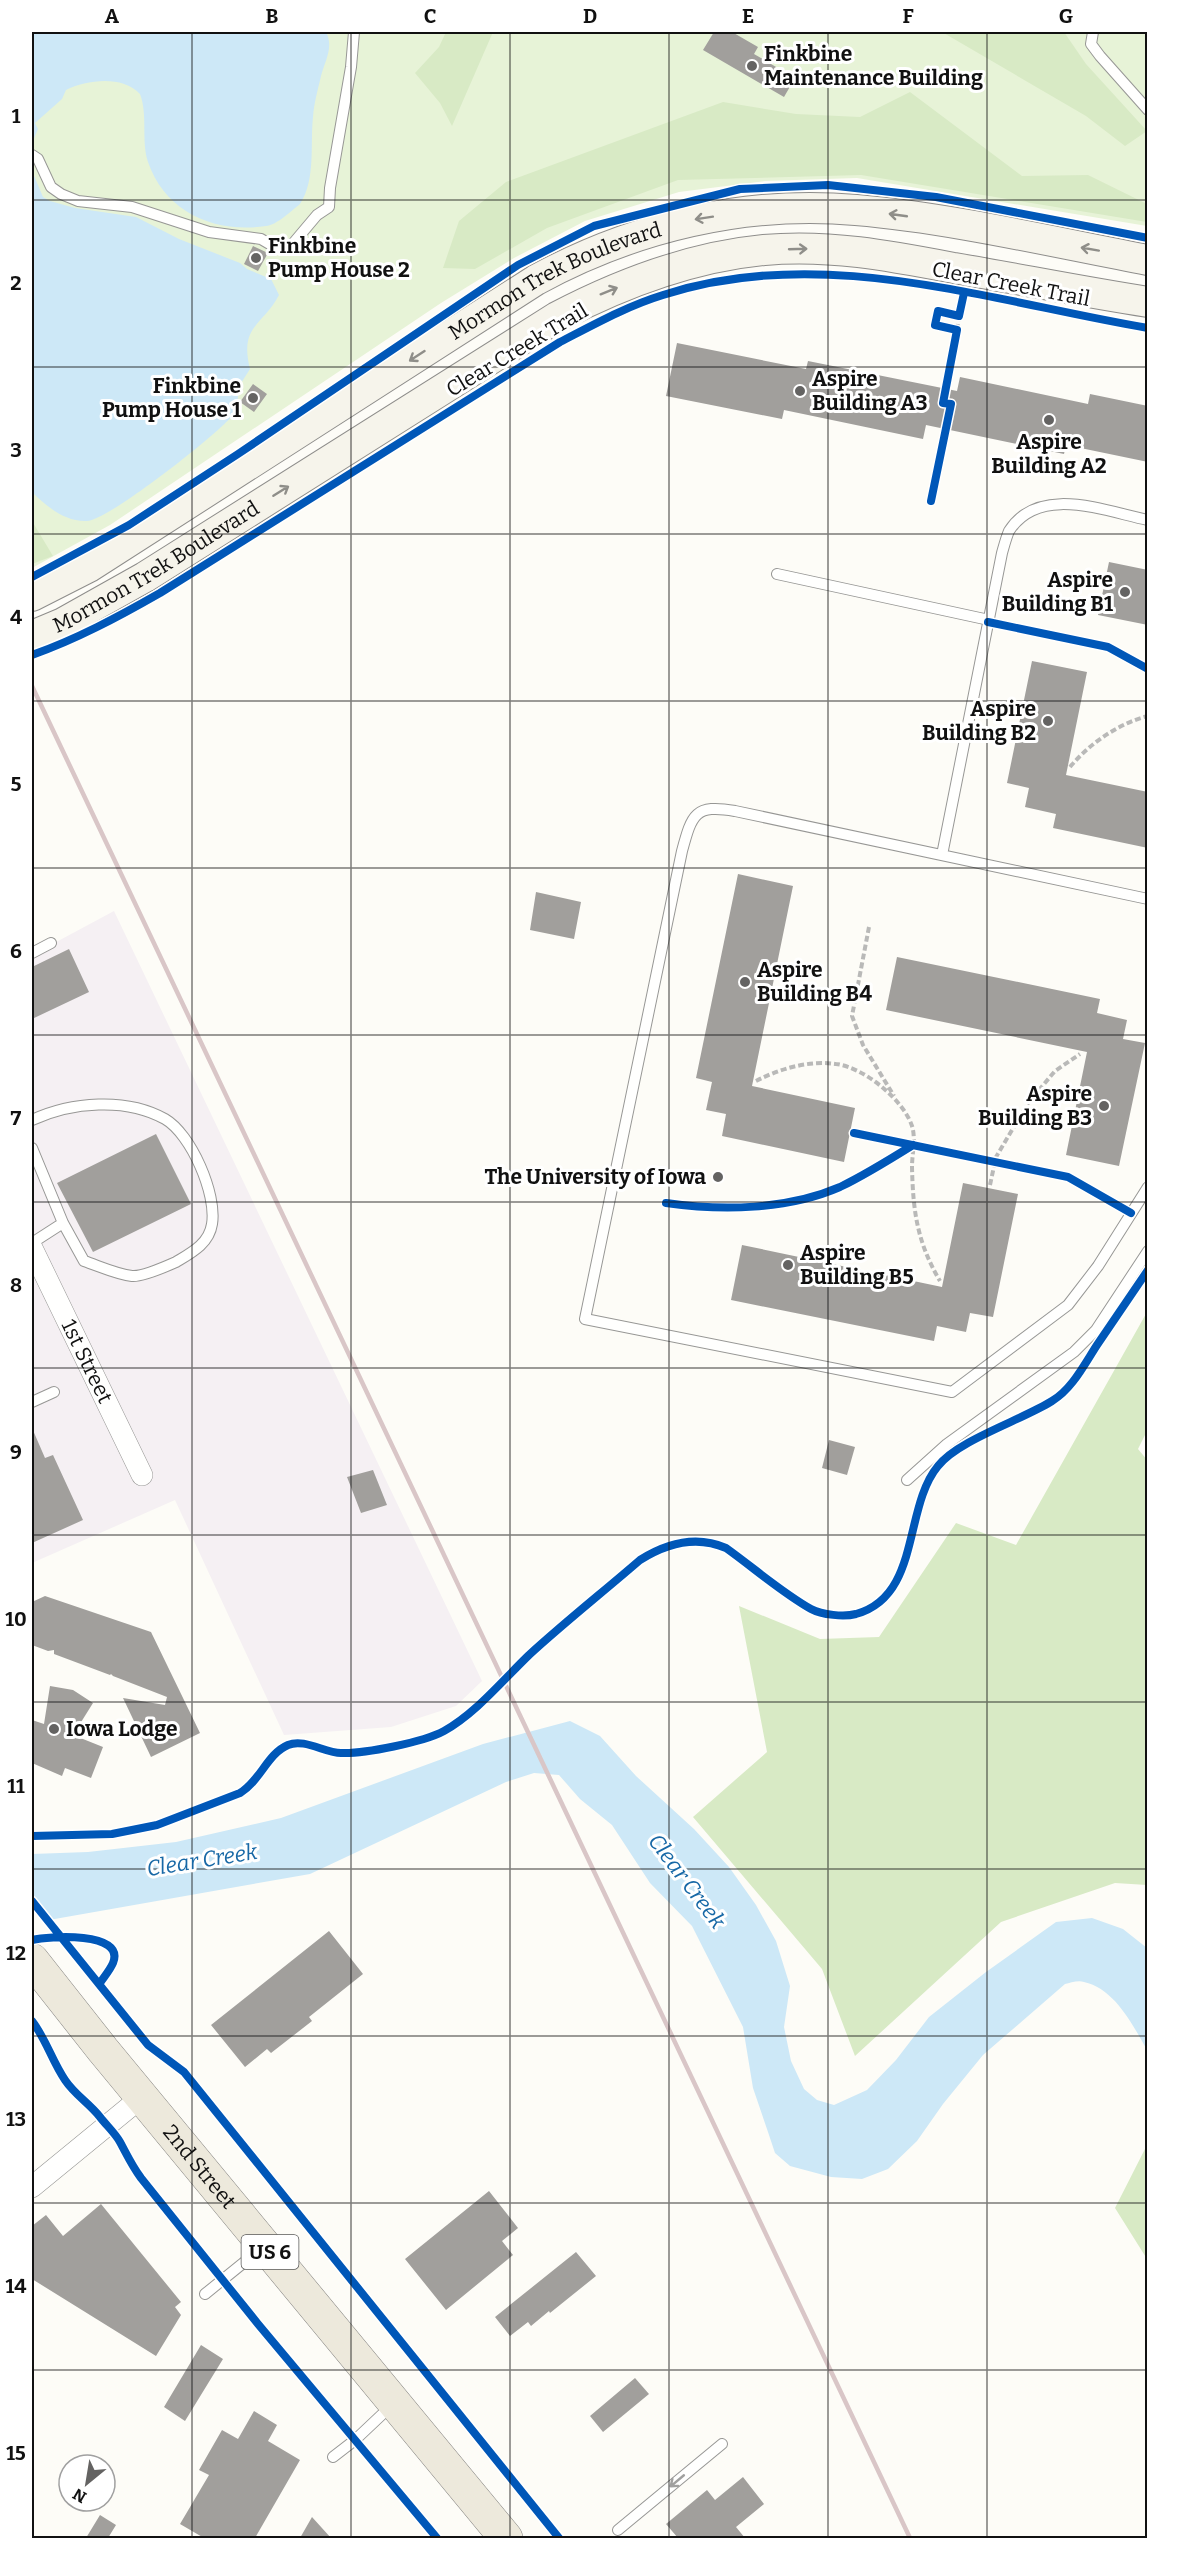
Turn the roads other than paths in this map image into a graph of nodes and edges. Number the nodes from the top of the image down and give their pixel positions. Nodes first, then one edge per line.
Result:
1 (354, 32) edge
2 (1093, 32) edge
3 (1148, 110) edge
4 (32, 155) edge
5 (1148, 260) edge
6 (1148, 302) edge
7 (1148, 520) edge
8 (777, 574) dead end
9 (32, 596) edge
10 (989, 620) junction
11 (32, 636) edge
12 (942, 855) junction
13 (1148, 899) edge
14 (51, 943) dead end
15 (32, 953) edge
16 (32, 1120) edge
17 (32, 1149) edge
18 (1148, 1187) edge
19 (63, 1223) junction
20 (32, 1243) edge
21 (32, 1248) edge
22 (1148, 1251) edge
23 (54, 1392) dead end
24 (32, 1402) edge
25 (142, 1475) dead end
26 (908, 1480) dead end
27 (33, 1962) edge
28 (142, 2096) junction
29 (32, 2187) edge
30 (265, 2245) junction
31 (206, 2294) dead end
32 (395, 2403) junction
33 (722, 2444) dead end
34 (333, 2457) dead end
35 (618, 2530) dead end
36 (506, 2538) edge

1 - 4 lane
2 - 3 lane
5 -> 9 main road, Mormon Trek Boulevard
11 -> 6 main road, Mormon Trek Boulevard
7 - 10 lane
8 - 10 lane
10 - 12 lane
12 - 13 lane
12 - 18 lane
14 - 15 lane
16 - 19 lane
17 - 19 lane
19 - 20 lane
21 - 25 street, 1st Street
22 - 26 lane
23 - 24 lane
27 - 28 main road, 2nd Street / US 6
28 - 29 street
28 - 30 main road, 2nd Street / US 6
30 - 31 lane
30 - 32 main road, 2nd Street / US 6
32 - 34 lane
32 - 36 main road, 2nd Street / US 6
33 -> 35 lane

